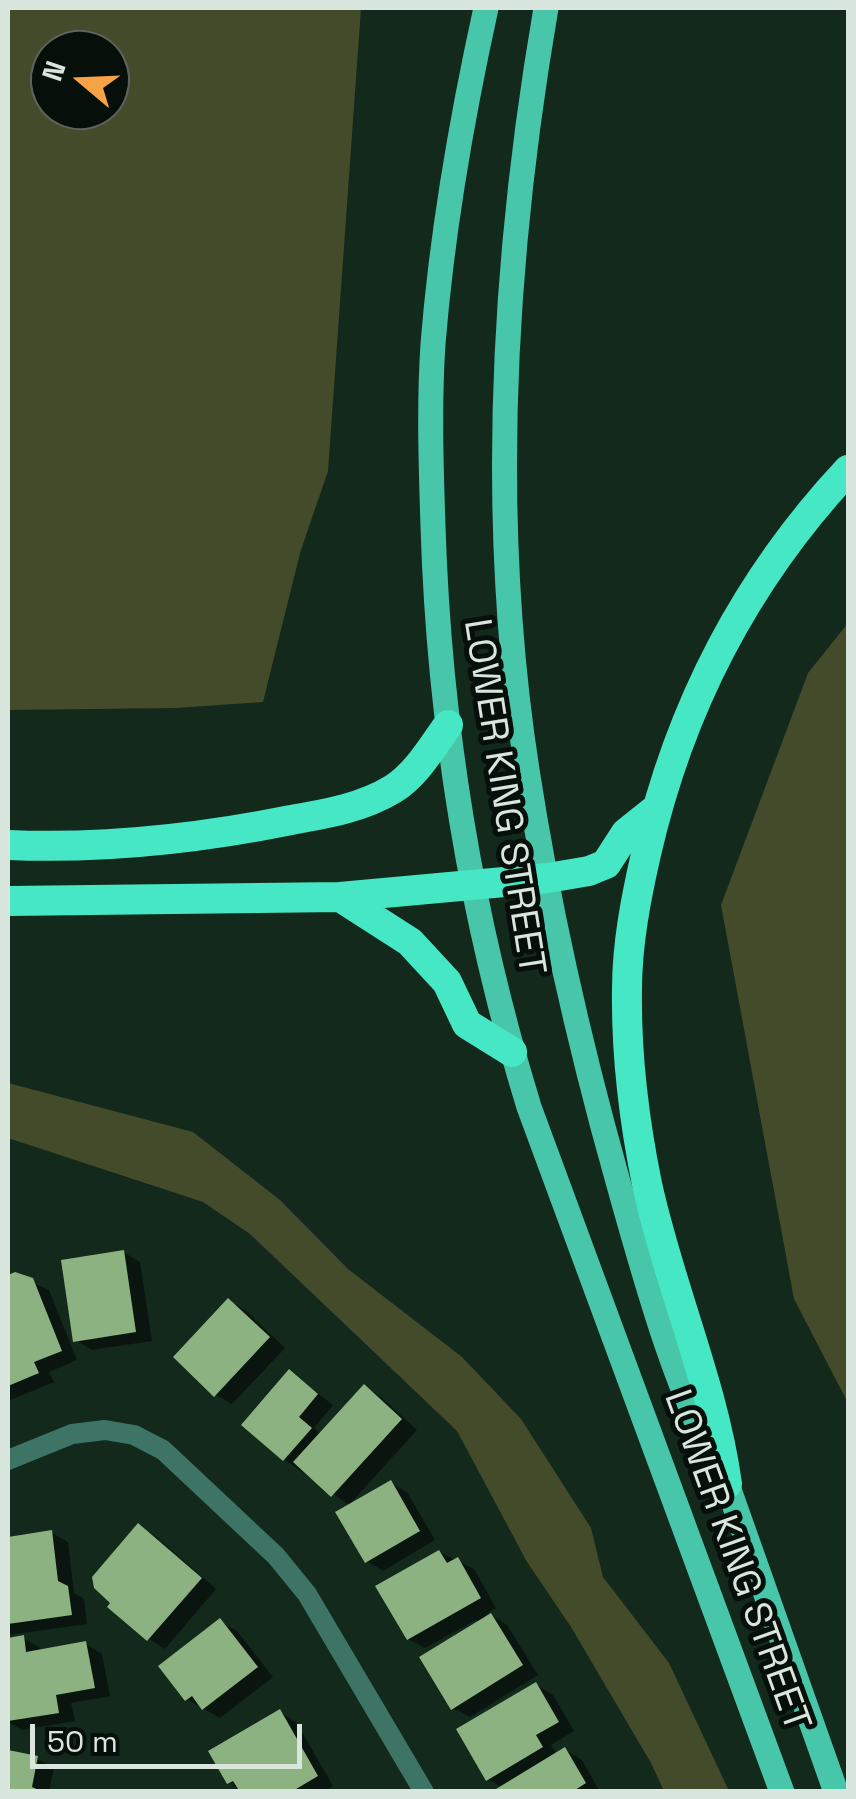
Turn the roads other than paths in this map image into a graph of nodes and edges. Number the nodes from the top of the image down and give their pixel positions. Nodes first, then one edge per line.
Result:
1 (486, 8) edge
2 (546, 8) edge
3 (848, 470) edge
4 (448, 725) junction
5 (656, 809) junction
6 (8, 845) edge
7 (548, 878) junction
8 (472, 884) junction
9 (340, 897) junction
10 (8, 901) edge
11 (512, 1052) junction
12 (8, 1460) edge
13 (727, 1484) junction
14 (424, 1792) edge
15 (782, 1792) edge
16 (836, 1792) edge

1 - 4 main road, LOWER KING STREET
2 - 7 main road, LOWER KING STREET
3 - 5 highway
4 - 6 highway
4 - 8 main road, LOWER KING STREET
5 - 7 highway
5 - 13 highway
7 - 8 highway
7 - 13 main road, LOWER KING STREET
8 - 9 highway
8 - 11 main road, LOWER KING STREET
9 - 10 highway
9 - 11 highway
11 - 15 main road, LOWER KING STREET
12 - 14 street
13 - 16 main road, LOWER KING STREET

